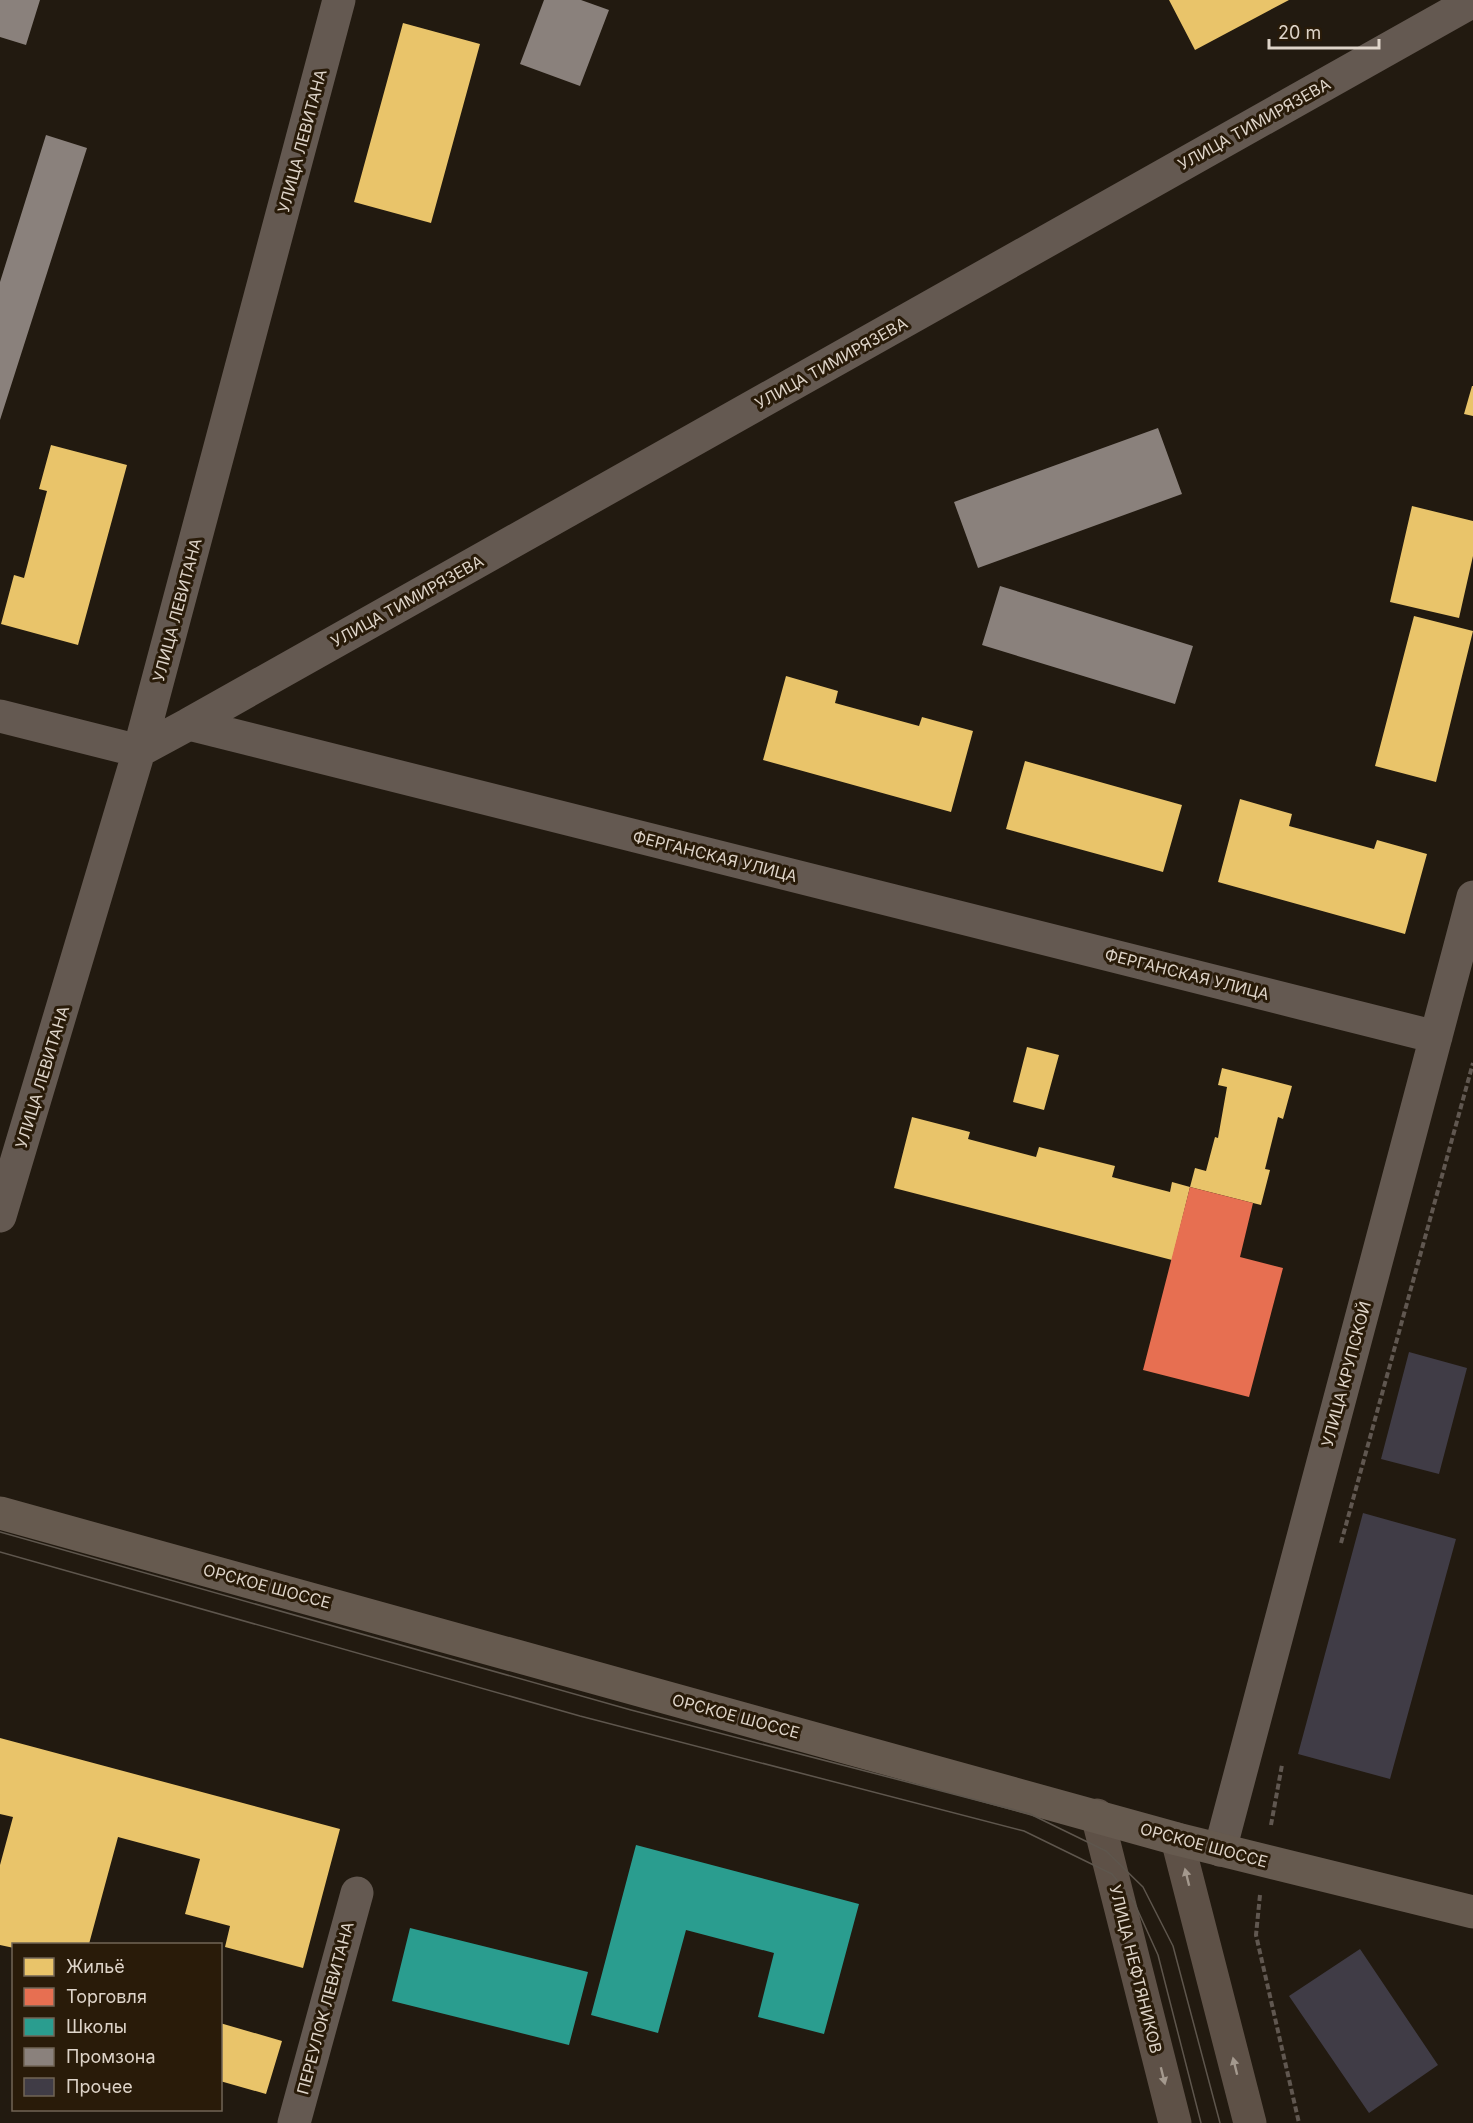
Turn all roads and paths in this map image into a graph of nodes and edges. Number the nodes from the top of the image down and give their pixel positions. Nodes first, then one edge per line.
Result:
1 (339, 0) edge
2 (1473, 1) edge
3 (0, 716) edge
4 (189, 724) junction
5 (139, 751) junction
6 (1473, 897) edge
7 (1436, 1037) junction
8 (1473, 1063) edge
9 (0, 1216) edge
10 (0, 1513) edge
11 (1338, 1555) dead end
12 (1283, 1760) dead end
13 (1097, 1815) junction
14 (1177, 1839) junction
15 (1220, 1850) junction
16 (1264, 1862) junction
17 (357, 1893) dead end
18 (1473, 1912) edge
19 (294, 2123) edge
20 (1175, 2123) edge
21 (1250, 2123) edge
22 (1299, 2123) edge

1 - 5 street, УЛИЦА ЛЕВИТАНА
2 - 4 street, УЛИЦА ТИМИРЯЗЕВА
3 - 5 street
4 - 5 street
4 - 7 street, ФЕРГАНСКАЯ УЛИЦА
5 - 9 street, УЛИЦА ЛЕВИТАНА
6 - 7 street, УЛИЦА КРУПСКОЙ
7 - 15 street, УЛИЦА КРУПСКОЙ
8 - 11 path
10 - 13 main road, ОРСКОЕ ШОССЕ
12 - 16 path
13 - 14 main road, ОРСКОЕ ШОССЕ
13 -> 20 main road, УЛИЦА НЕФТЯНИКОВ
14 - 15 main road, ОРСКОЕ ШОССЕ
21 -> 14 main road
15 - 16 main road, ОРСКОЕ ШОССЕ
16 - 18 main road, ОРСКОЕ ШОССЕ
16 - 22 path
17 - 19 street, ПЕРЕУЛОК ЛЕВИТАНА

